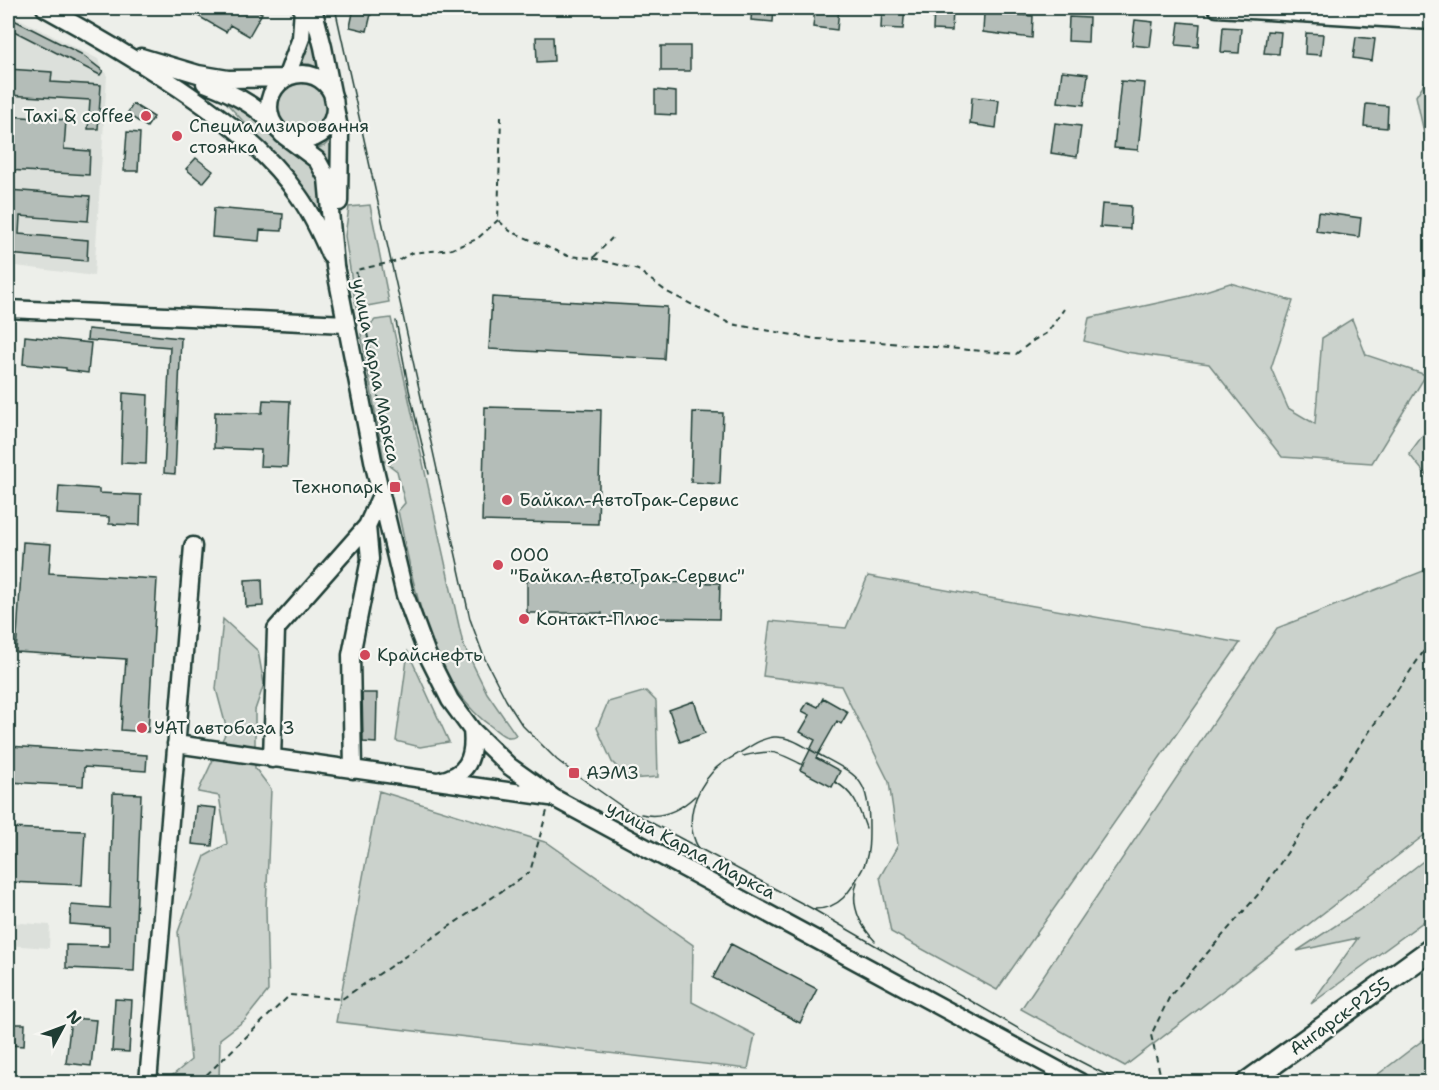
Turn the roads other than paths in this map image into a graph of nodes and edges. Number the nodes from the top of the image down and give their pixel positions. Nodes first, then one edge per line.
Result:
1 (45, 8) edge
2 (303, 8) edge
3 (313, 8) edge
4 (1217, 8) edge
5 (1431, 21) edge
6 (123, 51) junction
7 (286, 78) junction
8 (334, 98) junction
9 (279, 130) junction
10 (335, 266) junction
11 (8, 309) edge
12 (346, 324) junction
13 (381, 495) junction
14 (367, 526) junction
15 (193, 546) dead end
16 (472, 730) junction
17 (176, 744) junction
18 (272, 759) junction
19 (354, 770) junction
20 (434, 781) junction
21 (551, 804) junction
22 (1431, 949) edge
23 (1047, 1064) junction
24 (148, 1083) edge
25 (1065, 1083) edge
26 (1080, 1083) edge
27 (1248, 1083) edge

1 - 6 street
2 - 7 street
3 - 8 street, улица Карла Маркса
4 - 5 street
6 - 7 street
6 - 9 street, улица Карла Маркса
6 - 10 street
7 - 8 street
7 - 9 street
8 - 9 street
8 - 10 street, улица Карла Маркса
9 - 10 street, улица Карла Маркса
10 - 12 street, улица Карла Маркса
11 - 12 street
12 - 13 street, улица Карла Маркса
13 - 14 street
13 - 16 street, улица Карла Маркса
14 - 18 street
14 - 19 street
15 - 17 street
16 - 20 street
16 - 21 street, улица Карла Маркса
17 - 18 street
17 - 24 street
18 - 19 street
19 - 20 street
20 - 21 street
21 - 23 street, улица Карла Маркса
22 - 27 main road, Ангарск-Р255
23 - 25 street
23 - 26 street, улица Карла Маркса

